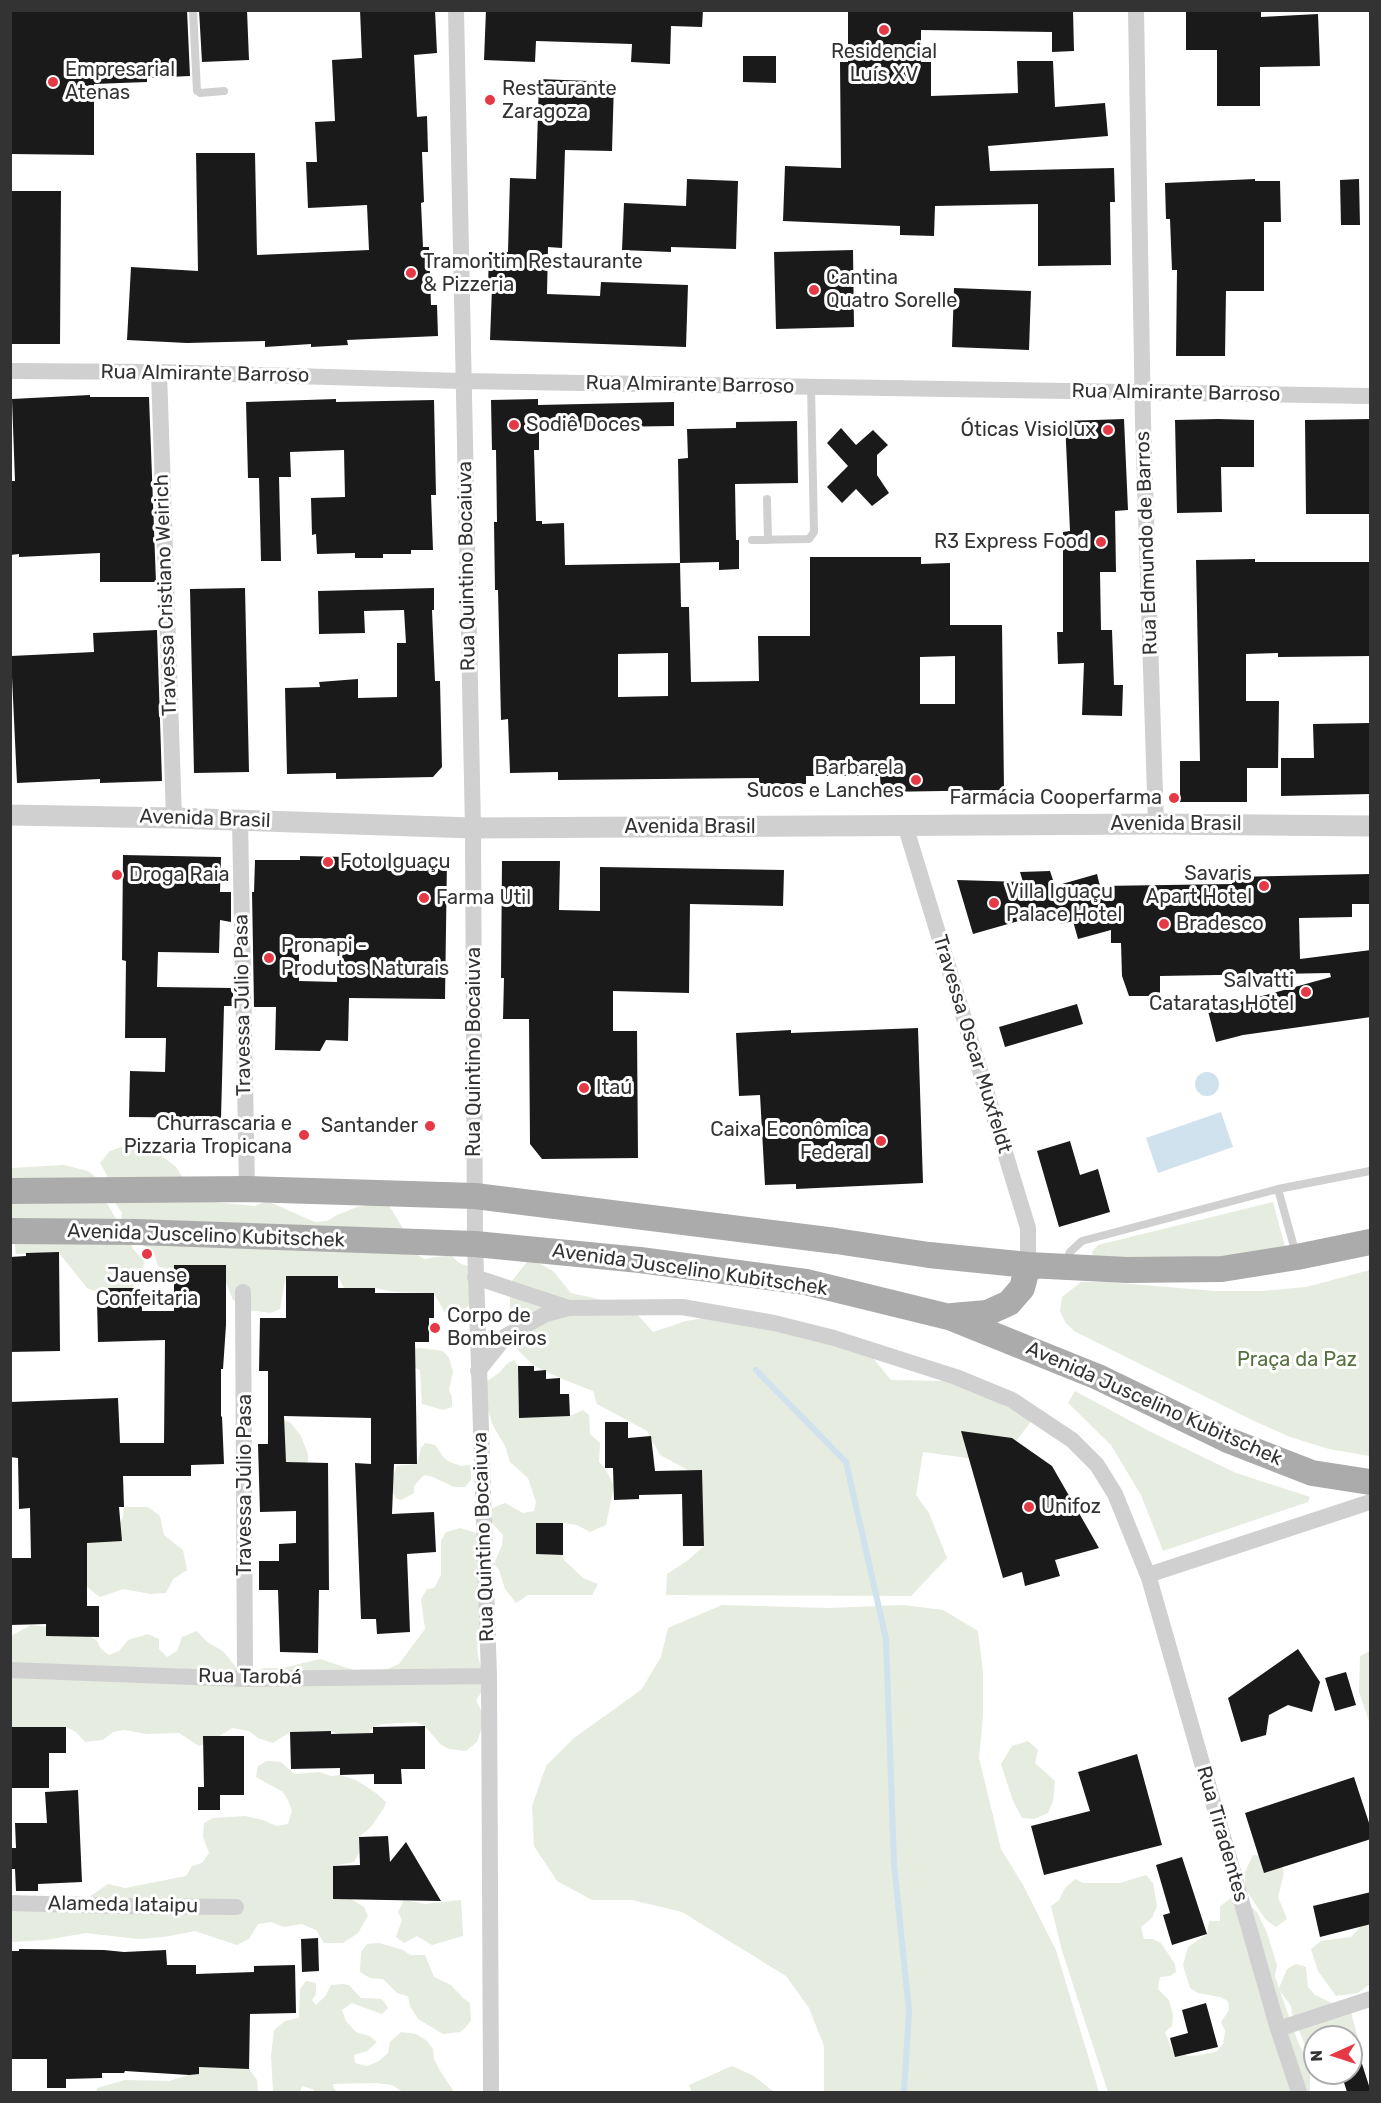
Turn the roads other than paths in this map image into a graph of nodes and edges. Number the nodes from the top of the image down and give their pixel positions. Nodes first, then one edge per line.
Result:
1 (193, 10) edge
2 (456, 10) edge
3 (1136, 10) edge
4 (224, 92) dead end
5 (10, 371) edge
6 (159, 372) junction
7 (462, 381) junction
8 (811, 387) junction
9 (1142, 392) junction
10 (1371, 396) edge
11 (767, 499) dead end
12 (752, 540) dead end
13 (768, 540) junction
14 (10, 815) edge
15 (174, 818) junction
16 (240, 820) junction
17 (1156, 824) junction
18 (905, 825) junction
19 (1371, 826) edge
20 (473, 828) junction
21 (1371, 1171) edge
22 (247, 1189) junction
23 (1278, 1189) junction
24 (10, 1191) edge
25 (475, 1196) junction
26 (10, 1230) edge
27 (1371, 1242) edge
28 (474, 1244) junction
29 (1297, 1257) junction
30 (1028, 1265) junction
31 (1064, 1268) junction
32 (475, 1277) junction
33 (243, 1292) dead end
34 (569, 1308) junction
35 (949, 1317) junction
36 (478, 1371) junction
37 (1371, 1482) edge
38 (1371, 1502) edge
39 (1148, 1575) junction
40 (10, 1670) edge
41 (489, 1676) junction
42 (245, 1679) junction
43 (10, 1903) edge
44 (236, 1907) dead end
45 (1371, 1999) edge
46 (1278, 2029) junction
47 (491, 2092) edge
48 (1299, 2092) edge

1 - 4 lane
2 - 7 street, Rua Quintino Bocaiuva
3 - 9 street, Rua Edmundo de Barros
5 - 6 street, Rua Almirante Barroso
6 - 7 street, Rua Almirante Barroso
6 - 15 street, Travessa Cristiano Weirich
7 - 8 street, Rua Almirante Barroso
7 - 20 street, Rua Quintino Bocaiuva
8 - 9 street, Rua Almirante Barroso
8 - 13 lane
9 - 10 street, Rua Almirante Barroso
9 - 17 street, Rua Edmundo de Barros
11 - 13 lane
12 - 13 lane
14 - 15 street, Avenida Brasil
15 - 16 street, Avenida Brasil
16 - 20 street, Avenida Brasil
16 - 22 street, Travessa Júlio Pasa
17 - 18 street, Avenida Brasil
17 - 19 street, Avenida Brasil
18 - 20 street, Avenida Brasil
18 - 30 street, Travessa Oscar Muxfeldt
20 - 25 street, Rua Quintino Bocaiuva
21 - 23 lane
22 - 24 main road, Avenida Juscelino Kubitschek
22 - 25 main road, Avenida Juscelino Kubitschek
23 - 29 lane
23 - 31 lane
25 - 28 street, Rua Quintino Bocaiuva
25 - 30 main road, Avenida Juscelino Kubitschek
26 - 28 main road, Avenida Juscelino Kubitschek
27 - 29 main road, Avenida Juscelino Kubitschek
28 - 32 street, Rua Quintino Bocaiuva
28 - 35 main road, Avenida Juscelino Kubitschek
29 - 31 main road, Avenida Juscelino Kubitschek
30 - 31 main road, Avenida Juscelino Kubitschek
30 - 35 main road
32 - 34 street
32 - 36 street, Rua Quintino Bocaiuva
33 - 42 street, Travessa Júlio Pasa
34 - 36 street
34 - 39 street, Rua Tiradentes
35 - 37 main road, Avenida Juscelino Kubitschek
36 - 41 street, Rua Quintino Bocaiuva
38 - 39 street
39 - 46 street, Rua Tiradentes
40 - 42 street, Rua Tarobá
41 - 42 street, Rua Tarobá
41 - 47 street, Rua Quintino Bocaiuva
43 - 44 street, Alameda Iataipu
45 - 46 street
46 - 48 street, Rua Tiradentes

